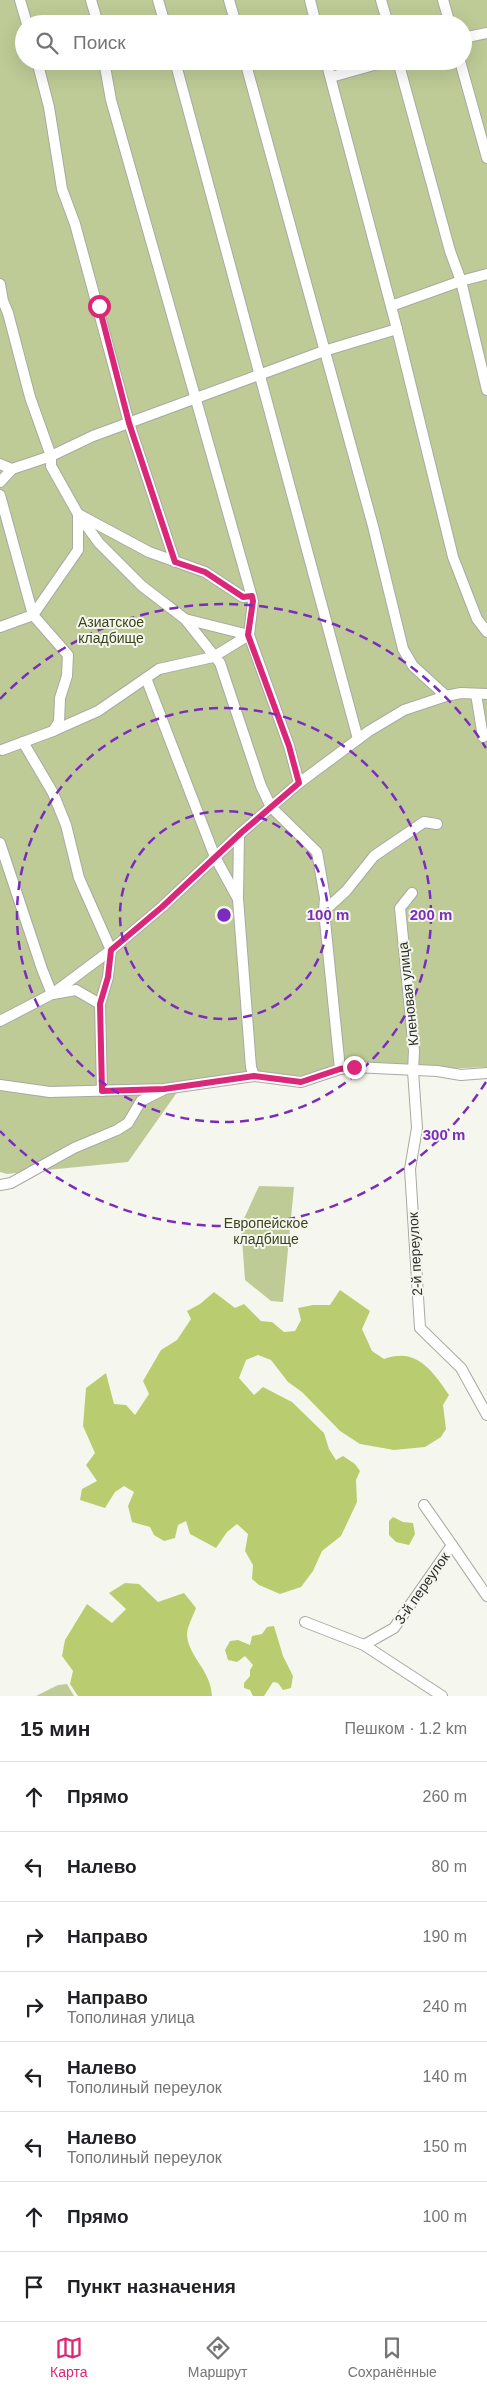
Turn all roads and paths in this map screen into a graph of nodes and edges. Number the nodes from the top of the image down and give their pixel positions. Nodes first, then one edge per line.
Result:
1 (20, 0) edge
2 (91, 0) edge
3 (158, 0) edge
4 (229, 0) edge
5 (310, 0) edge
6 (381, 0) edge
7 (444, 0) edge
8 (24, 15) edge
9 (95, 15) edge
10 (162, 15) edge
11 (233, 15) edge
12 (314, 15) edge
13 (385, 15) edge
14 (448, 15) edge
15 (487, 33) edge
16 (472, 36) edge
17 (39, 70) edge
18 (106, 70) edge
19 (177, 70) edge
20 (248, 70) edge
21 (329, 70) edge
22 (356, 70) edge
23 (400, 70) edge
24 (463, 70) edge
25 (331, 77) junction
26 (487, 158) edge
27 (487, 274) edge
28 (461, 281) junction
29 (0, 284) edge
30 (391, 306) junction
31 (397, 329) junction
32 (324, 351) junction
33 (260, 375) junction
34 (487, 390) edge
35 (196, 399) junction
36 (129, 423) junction
37 (51, 456) junction
38 (0, 464) edge
39 (12, 469) junction
40 (0, 482) edge
41 (0, 494) edge
42 (78, 514) junction
43 (175, 562) junction
44 (252, 596) junction
45 (33, 615) junction
46 (186, 619) junction
47 (0, 627) edge
48 (487, 632) edge
49 (248, 635) junction
50 (213, 657) junction
51 (146, 678) junction
52 (476, 694) junction
53 (487, 694) edge
54 (446, 696) junction
55 (52, 731) junction
56 (483, 737) dead end
57 (358, 739) junction
58 (23, 742) junction
59 (1, 751) edge
60 (299, 783) junction
61 (271, 808) junction
62 (437, 824) dead end
63 (239, 835) junction
64 (0, 843) edge
65 (215, 858) junction
66 (412, 892) dead end
67 (238, 899) junction
68 (324, 911) junction
69 (111, 950) junction
70 (52, 994) junction
71 (100, 1004) junction
72 (0, 1021) edge
73 (340, 1069) junction
74 (413, 1070) junction
75 (487, 1073) edge
76 (254, 1076) junction
77 (0, 1085) edge
78 (164, 1089) junction
79 (102, 1091) junction
80 (0, 1185) edge
81 (487, 1415) edge
82 (424, 1505) dead end
83 (452, 1545) junction
84 (487, 1596) edge
85 (305, 1622) dead end
86 (364, 1645) junction
87 (442, 1696) edge

1 - 8 street
2 - 9 street
3 - 10 street
4 - 11 street
5 - 12 street
6 - 13 street
7 - 14 street
15 - 16 street
17 - 36 street
18 - 35 street
19 - 33 street
20 - 32 street
21 - 25 street
22 - 25 street
23 - 28 street
24 - 26 street
25 - 30 street
27 - 28 street
28 - 30 street
28 - 34 street
29 - 37 street
30 - 31 street
31 - 32 street
31 - 48 street
32 - 33 street
32 - 54 street
33 - 35 street
33 - 57 street
35 - 36 street
35 - 44 street
36 - 37 street
36 - 43 street
37 - 39 street
37 - 42 street
38 - 39 street
39 - 40 street
41 - 45 street
42 - 43 street
42 - 45 street
42 - 46 street
43 - 44 street
44 - 49 street
45 - 47 street
45 - 55 street
46 - 49 street
46 - 50 street
49 - 50 street
49 - 60 street
50 - 51 street
50 - 61 street
51 - 55 street
51 - 65 street
52 - 53 street
52 - 54 street
52 - 56 street
54 - 57 street
55 - 58 street
57 - 60 street
58 - 59 street
58 - 69 street
60 - 61 street
61 - 63 street
61 - 68 street
62 - 68 street
63 - 65 street
63 - 67 street
64 - 70 street
65 - 67 street
65 - 69 street
66 - 74 street, Кленовая улица
67 - 76 street
68 - 73 street
69 - 70 street
69 - 71 street
70 - 71 street
70 - 72 street
71 - 79 street
73 - 74 street
73 - 76 street
74 - 75 street
74 - 81 street, 2-й переулок
76 - 78 street
77 - 79 street
78 - 79 street
78 - 80 street
82 - 83 street
83 - 84 street, 3-й переулок
83 - 86 street, 3-й переулок
85 - 86 street
86 - 87 street

